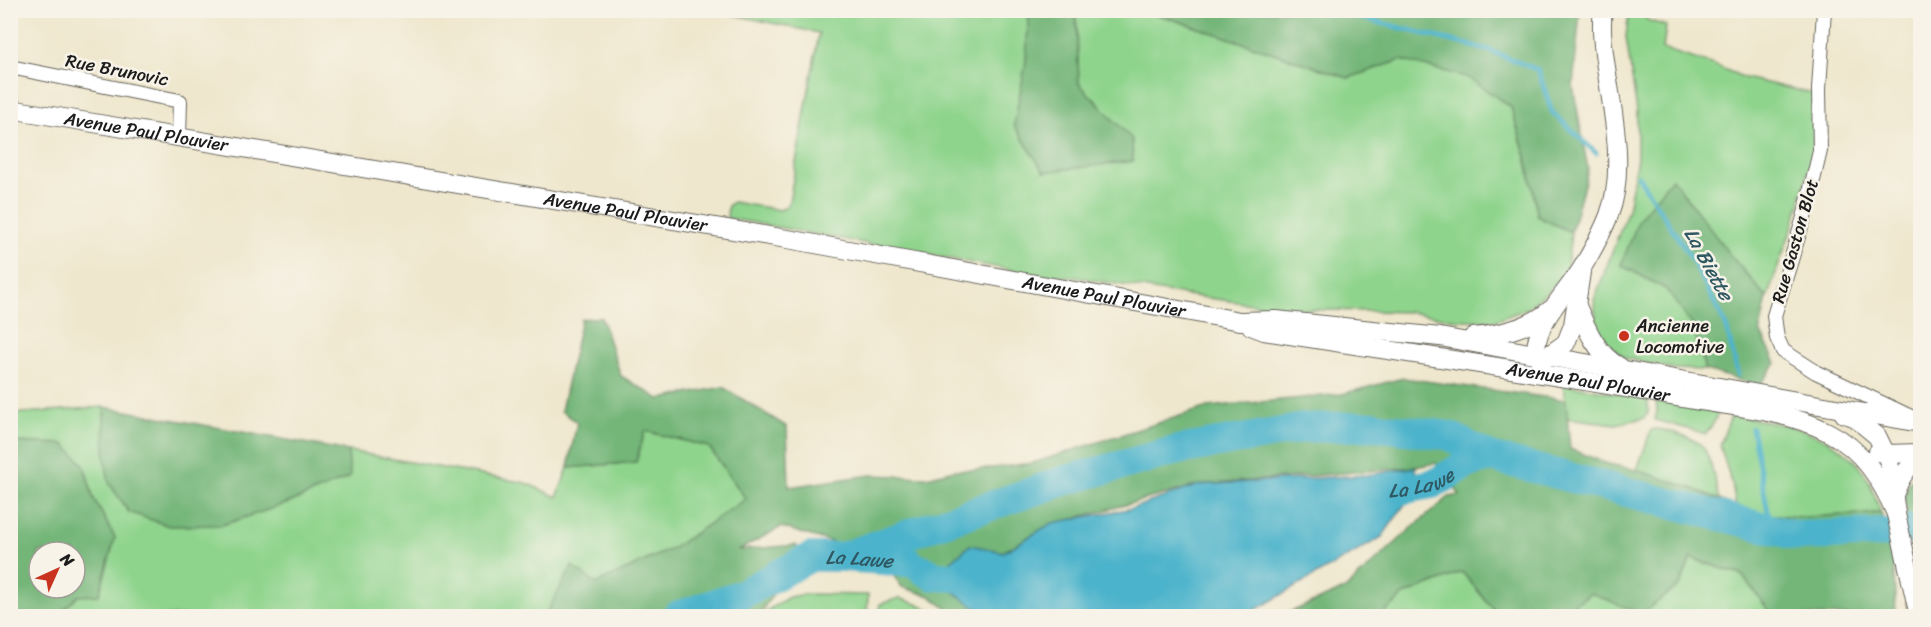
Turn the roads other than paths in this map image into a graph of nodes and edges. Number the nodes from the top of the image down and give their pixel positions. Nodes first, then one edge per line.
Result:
1 (1603, 10) edge
2 (1824, 10) edge
3 (10, 67) edge
4 (10, 109) edge
5 (179, 138) junction
6 (1581, 270) junction
7 (1556, 304) junction
8 (1577, 306) junction
9 (1240, 321) junction
10 (1440, 337) junction
11 (1409, 354) junction
12 (1542, 357) junction
13 (1624, 369) junction
14 (1565, 378) junction
15 (1829, 408) junction
16 (1920, 423) edge
17 (1920, 453) edge
18 (1879, 454) junction
19 (1920, 458) edge
20 (1895, 505) junction
21 (1919, 616) edge

1 - 6 main road
2 - 16 street, Rue Gaston Blot
3 - 5 street, Rue Brunovic
4 - 5 main road, Avenue Paul Plouvier
5 - 9 main road, Avenue Paul Plouvier
6 - 7 main road
6 - 8 main road
7 - 10 main road
7 - 12 main road
8 - 12 main road
8 - 13 main road
9 - 10 main road, Avenue Paul Plouvier
9 - 11 main road, Avenue Paul Plouvier
10 - 12 main road, Avenue Paul Plouvier
11 - 12 main road
11 - 14 main road, Avenue Paul Plouvier
12 - 13 main road, Avenue Paul Plouvier
12 - 14 main road
13 - 15 main road, Avenue Paul Plouvier
14 - 18 main road, Avenue Paul Plouvier
15 - 16 main road
15 - 18 main road
16 - 18 main road
17 - 18 main road
18 - 20 main road
19 - 20 main road
20 - 21 main road

